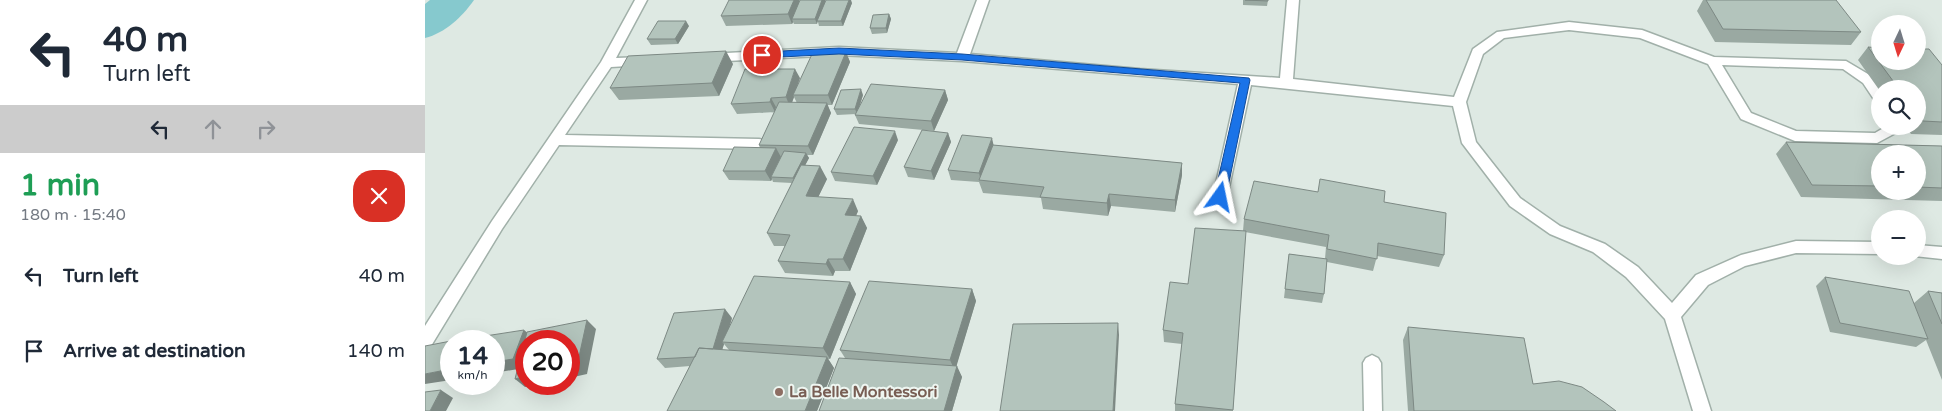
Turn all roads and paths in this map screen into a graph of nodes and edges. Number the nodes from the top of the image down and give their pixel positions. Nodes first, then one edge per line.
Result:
1 (641, 0) edge
2 (983, 0) edge
3 (1293, 0) edge
4 (962, 57) junction
5 (694, 59) edge
6 (655, 61) edge
7 (1713, 61) junction
8 (607, 63) junction
9 (1245, 80) junction
10 (1286, 82) junction
11 (1871, 84) edge
12 (1459, 102) junction
13 (1882, 135) edge
14 (555, 140) junction
15 (759, 144) edge
16 (1220, 197) dead end
17 (1871, 248) edge
18 (1926, 252) edge
19 (1942, 253) edge
20 (1672, 315) junction
21 (425, 341) edge
22 (1372, 363) dead end
23 (1373, 411) edge
24 (1702, 411) edge

1 - 8 street
2 - 4 street
3 - 10 street
4 - 5 street
4 - 9 street
6 - 8 street
7 - 11 street
7 - 12 street
7 - 13 street
8 - 14 street
9 - 10 street
9 - 16 street
10 - 12 street
12 - 20 street
14 - 15 street
14 - 21 street
17 - 20 street
18 - 19 street
20 - 24 street
22 - 23 street

